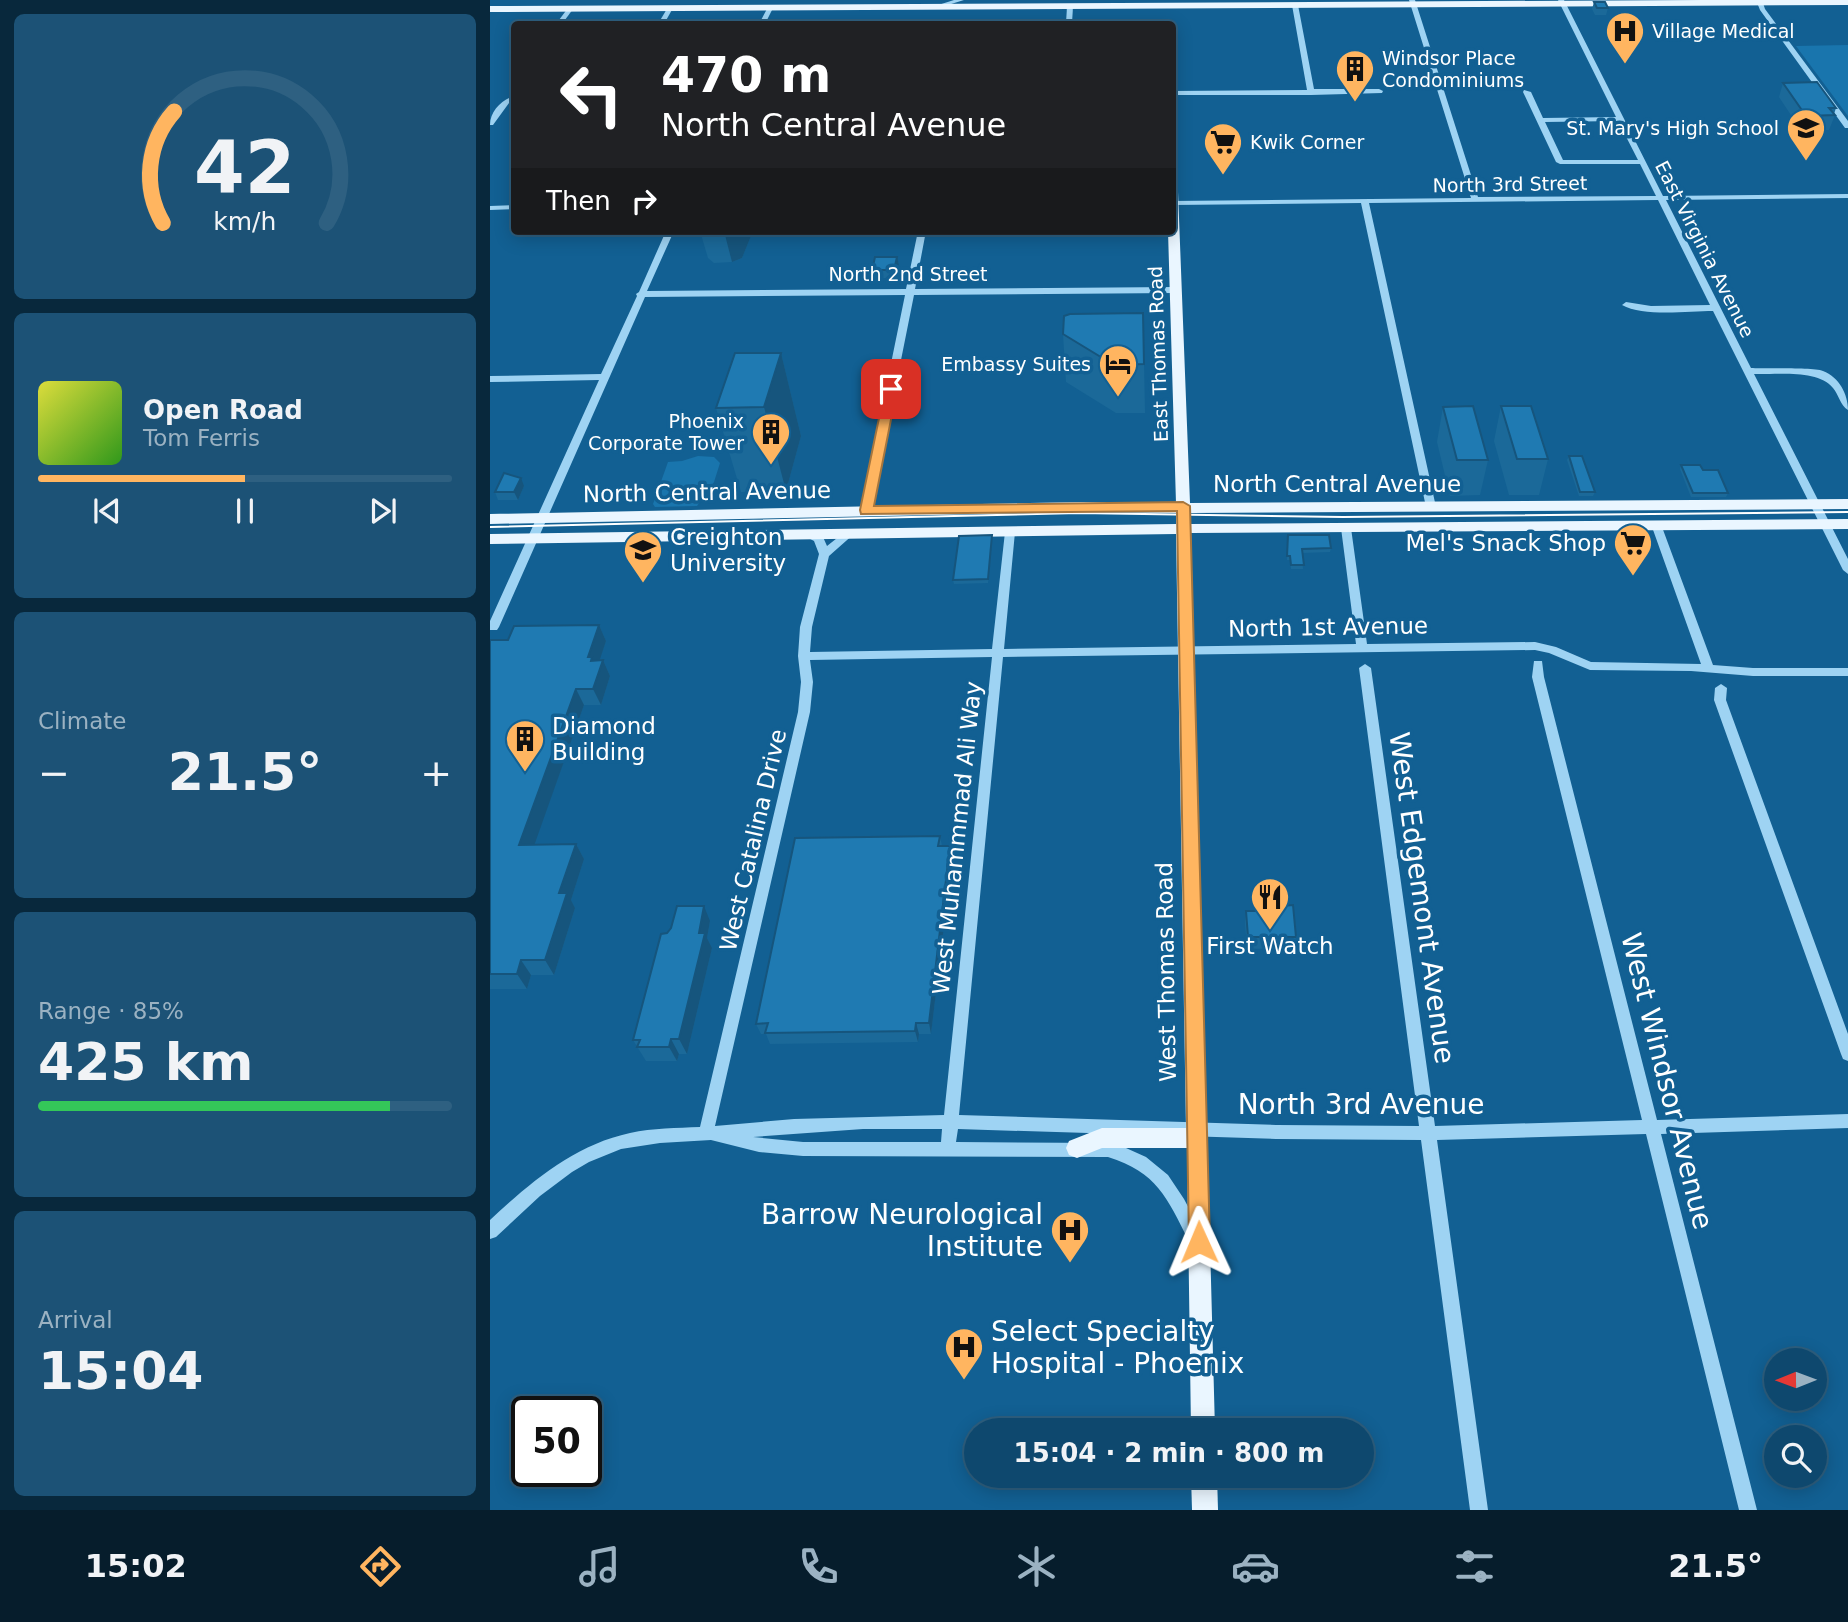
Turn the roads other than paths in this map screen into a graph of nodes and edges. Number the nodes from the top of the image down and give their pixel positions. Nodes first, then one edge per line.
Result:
1 (1760, 1) edge
2 (1413, 2) edge
3 (1561, 2) edge
4 (1848, 2) edge
5 (969, 3) edge
6 (1295, 5) junction
7 (1070, 6) junction
8 (1168, 7) edge
9 (670, 8) junction
10 (769, 8) junction
11 (490, 9) edge
12 (570, 9) junction
13 (561, 21) edge
14 (663, 21) edge
15 (763, 21) edge
16 (1069, 21) edge
17 (1379, 91) dead end
18 (1527, 92) dead end
19 (1176, 93) edge
20 (1311, 93) junction
21 (511, 99) edge
22 (1619, 119) junction
23 (1541, 120) junction
24 (490, 123) edge
25 (1848, 126) edge
26 (1641, 162) junction
27 (1659, 198) junction
28 (1847, 198) edge
29 (1475, 200) junction
30 (1364, 201) junction
31 (1176, 202) edge
32 (490, 208) edge
33 (511, 208) edge
34 (668, 235) edge
35 (921, 235) edge
36 (1174, 235) edge
37 (1175, 290) junction
38 (910, 292) junction
39 (640, 294) junction
40 (1626, 305) dead end
41 (1716, 308) junction
42 (1748, 371) junction
43 (603, 377) junction
44 (490, 379) edge
45 (1848, 407) edge
46 (1848, 504) edge
47 (1431, 507) junction
48 (866, 510) junction
49 (1820, 514) junction
50 (1184, 517) junction
51 (541, 518) junction
52 (490, 519) edge
53 (1848, 524) edge
54 (1657, 527) junction
55 (1346, 528) junction
56 (1010, 532) junction
57 (804, 533) junction
58 (850, 533) junction
59 (765, 535) junction
60 (490, 539) edge
61 (532, 539) junction
62 (824, 554) junction
63 (1848, 569) edge
64 (493, 627) dead end
65 (1362, 648) junction
66 (1188, 650) junction
67 (998, 651) junction
68 (804, 656) junction
69 (1538, 664) dead end
70 (1708, 667) junction
71 (1365, 668) dead end
72 (1848, 672) edge
73 (1720, 688) dead end
74 (1848, 1054) edge
75 (951, 1120) junction
76 (1848, 1121) edge
77 (1651, 1126) junction
78 (1427, 1132) junction
79 (1198, 1133) junction
80 (706, 1134) junction
81 (948, 1148) junction
82 (1076, 1148) junction
83 (490, 1231) edge
84 (1199, 1242) junction
85 (1203, 1418) edge
86 (1204, 1488) edge
87 (1205, 1510) edge
88 (1479, 1510) edge
89 (1748, 1510) edge

1 - 3 main road
1 - 4 main road
1 - 25 street
2 - 3 main road
2 - 6 main road
2 - 29 street
3 - 22 street, East Virginia Avenue
5 - 7 main road
5 - 10 main road
6 - 8 main road
6 - 20 street
7 - 8 main road
7 - 16 street
9 - 10 main road
9 - 12 main road
9 - 14 street
10 - 15 street
11 - 12 main road
12 - 13 street
17 - 20 street
18 - 23 street
19 - 20 street
21 - 24 street
22 - 23 street
22 - 26 street, East Virginia Avenue
23 - 26 street
26 - 27 street, East Virginia Avenue
27 - 28 street, North 3rd Street
27 - 29 street, North 3rd Street
27 - 41 street, East Virginia Avenue
29 - 30 street, North 3rd Street
30 - 31 street, North 3rd Street
30 - 47 street
32 - 33 street
34 - 39 street
35 - 38 street
36 - 37 main road, East Thomas Road
37 - 38 street, North 2nd Street
37 - 50 main road, East Thomas Road
38 - 39 street, North 2nd Street
38 - 48 street
39 - 43 street
40 - 41 street
41 - 42 street, East Virginia Avenue
42 - 45 street
42 - 49 street, East Virginia Avenue
43 - 44 street
43 - 51 street
46 - 49 main road, North Central Avenue
47 - 49 main road, North Central Avenue
47 - 50 main road, North Central Avenue
48 - 50 main road, North Central Avenue
48 - 51 main road, North Central Avenue
48 - 59 main road
49 - 53 main road, North Central Avenue
49 - 54 main road, North Central Avenue
49 - 63 street, East Virginia Avenue
50 - 55 main road, North Central Avenue
50 - 56 main road, North Central Avenue
50 - 66 main road, West Thomas Road
51 - 52 main road, North Central Avenue
51 - 61 street
54 - 55 main road, North Central Avenue
54 - 70 street
55 - 65 street
56 - 58 main road, North Central Avenue
56 - 67 street, West Muhammmad Ali Way
57 - 58 main road, North Central Avenue
57 - 59 main road, North Central Avenue
57 - 62 street
58 - 62 street
59 - 61 main road, North Central Avenue
60 - 61 main road, North Central Avenue
61 - 64 street
62 - 68 street, West Catalina Drive
65 - 66 street, North 1st Avenue
65 - 70 street, North 1st Avenue
66 - 67 street, North 1st Avenue
66 - 79 main road, West Thomas Road
67 - 68 street, North 1st Avenue
67 - 75 street, West Muhammmad Ali Way
68 - 80 street, West Catalina Drive
69 - 77 street, West Windsor Avenue
70 - 72 street, North 1st Avenue
71 - 78 street, West Edgemont Avenue
73 - 74 street
75 - 79 street, North 3rd Avenue
75 - 80 street, North 3rd Avenue
75 - 81 street, West Muhammmad Ali Way
76 - 77 street, North 3rd Avenue
77 - 78 street, North 3rd Avenue
77 - 89 street, West Windsor Avenue
78 - 79 street, North 3rd Avenue
78 - 88 street, West Edgemont Avenue
79 - 82 main road
79 - 84 main road, West Thomas Road
80 - 81 street, North 3rd Avenue
80 - 83 street, North 3rd Avenue
81 - 82 street, North 3rd Avenue
82 - 84 street, North 3rd Avenue
84 - 85 main road, West Thomas Road
86 - 87 main road

